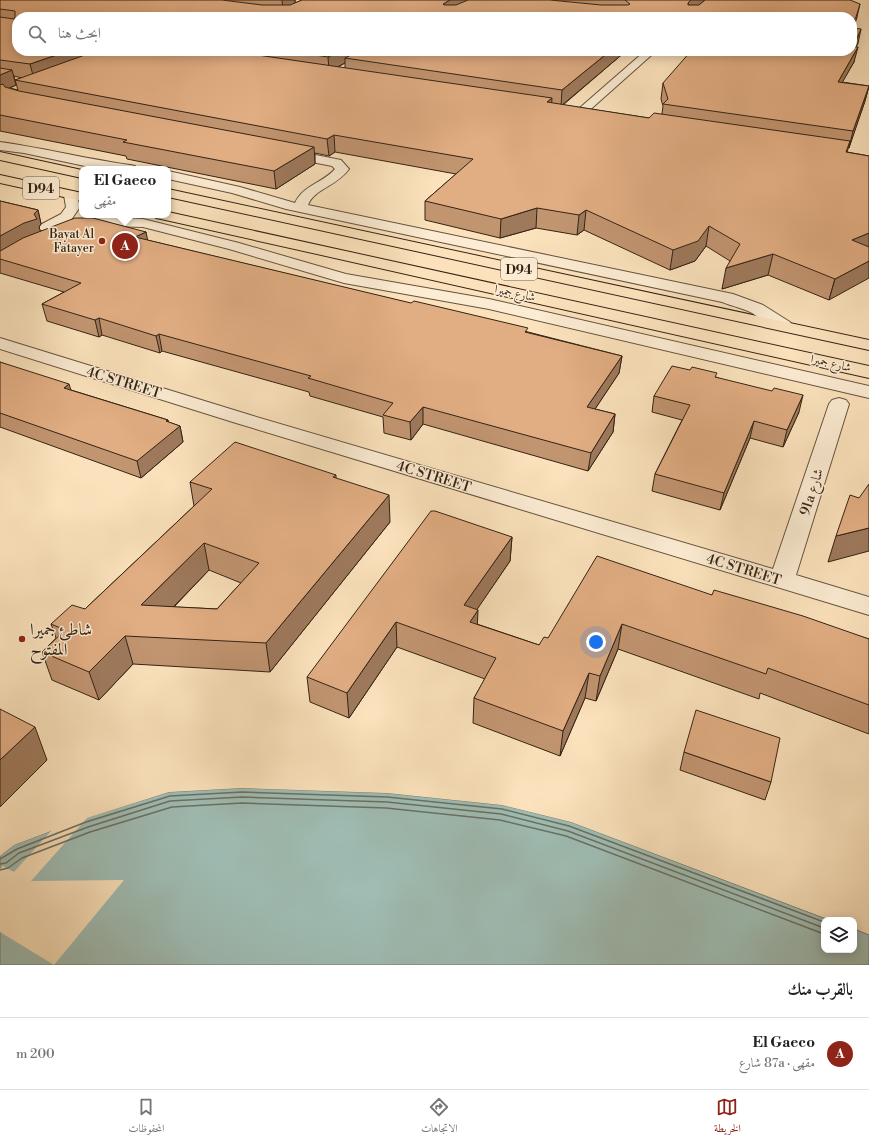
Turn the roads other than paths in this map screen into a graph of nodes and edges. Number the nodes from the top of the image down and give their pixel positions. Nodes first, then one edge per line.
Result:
1 (645, 56) edge
2 (595, 116) edge
3 (0, 146) edge
4 (270, 150) edge
5 (0, 156) edge
6 (107, 166) edge
7 (79, 173) edge
8 (171, 176) edge
9 (0, 179) edge
10 (171, 194) edge
11 (76, 196) edge
12 (300, 208) junction
13 (88, 218) edge
14 (170, 218) edge
15 (233, 238) junction
16 (22, 249) junction
17 (0, 252) edge
18 (0, 261) edge
19 (784, 326) junction
20 (866, 343) edge
21 (0, 344) edge
22 (869, 372) edge
23 (810, 378) junction
24 (869, 392) edge
25 (869, 398) edge
26 (839, 404) junction
27 (782, 580) junction
28 (869, 606) edge

1 - 2 street
3 - 6 street
4 - 12 street
5 - 7 main road, D94
8 - 12 street
9 - 11 main road, D94
10 - 19 main road, شارع جميرا / D94
11 - 17 street
12 - 19 street
13 - 16 street
14 - 15 main road, شارع جميرا / D94
15 - 16 street
15 - 22 main road, شارع جميرا / D94
15 - 23 street
16 - 18 street
19 - 20 main road, شارع جميرا / D94
21 - 27 street, 4C STREET
23 - 24 street
23 - 26 street
25 - 26 street
26 - 27 street, 91a شارع
27 - 28 street, 4C STREET

